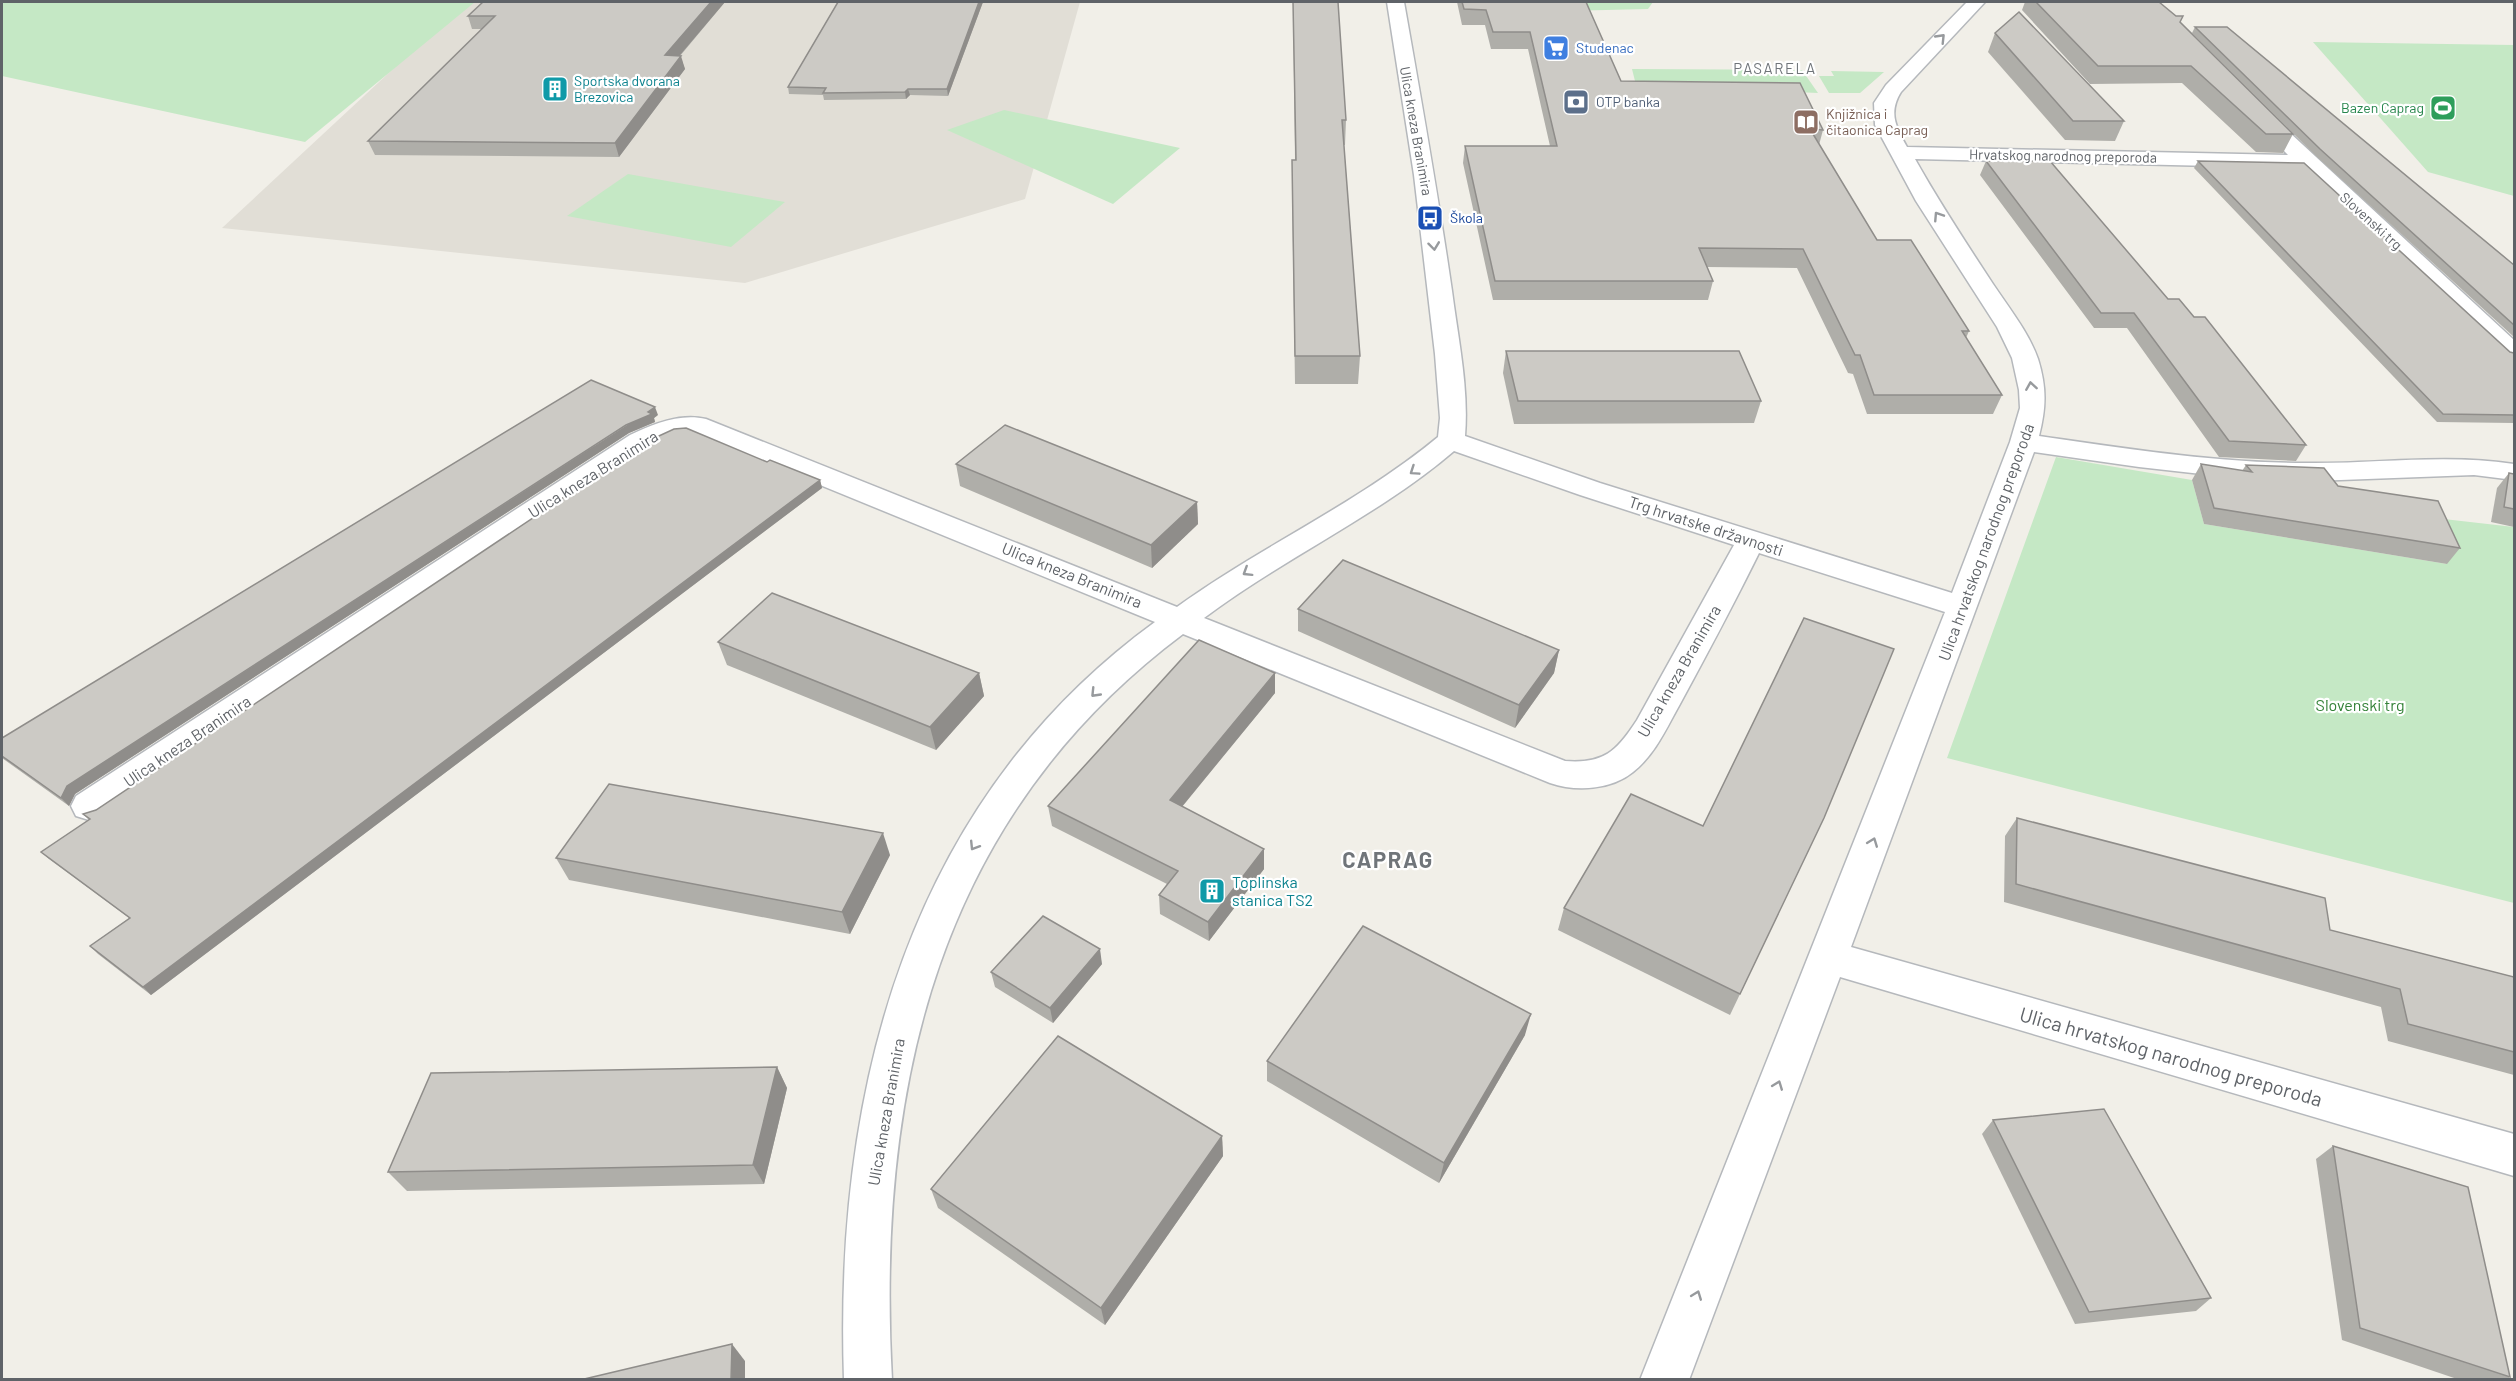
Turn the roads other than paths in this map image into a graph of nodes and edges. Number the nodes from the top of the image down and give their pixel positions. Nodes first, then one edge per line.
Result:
1 (1395, 2) edge
2 (1976, 2) edge
3 (2241, 96) edge
4 (1900, 153) junction
5 (2307, 162) junction
6 (2514, 352) edge
7 (1451, 440) junction
8 (2024, 442) junction
9 (2514, 472) edge
10 (1751, 540) junction
11 (1962, 608) junction
12 (1182, 619) junction
13 (89, 806) dead end
14 (1828, 957) junction
15 (2514, 1155) edge
16 (868, 1380) edge
17 (1664, 1380) edge

1 -> 7 street, Ulica kneza Branimira
4 -> 2 street, Ulica hrvatskog narodnog preporoda
3 - 5 street, Slovenski trg
4 - 5 street, Hrvatskog narodnog preporoda
8 -> 4 street, Ulica hrvatskog narodnog preporoda
5 - 6 street, Slovenski trg
7 - 10 street, Trg hrvatske državnosti
7 -> 12 street, Ulica kneza Branimira
8 - 9 street
8 - 11 street, Ulica hrvatskog narodnog preporoda
10 - 11 street, Trg hrvatske državnosti
10 - 12 street, Ulica kneza Branimira
14 -> 11 street, Ulica hrvatskog narodnog preporoda
12 - 13 street, Ulica kneza Branimira
12 -> 16 street, Ulica kneza Branimira
14 - 15 street, Ulica hrvatskog narodnog preporoda
17 -> 14 street, Ulica hrvatskog narodnog preporoda

